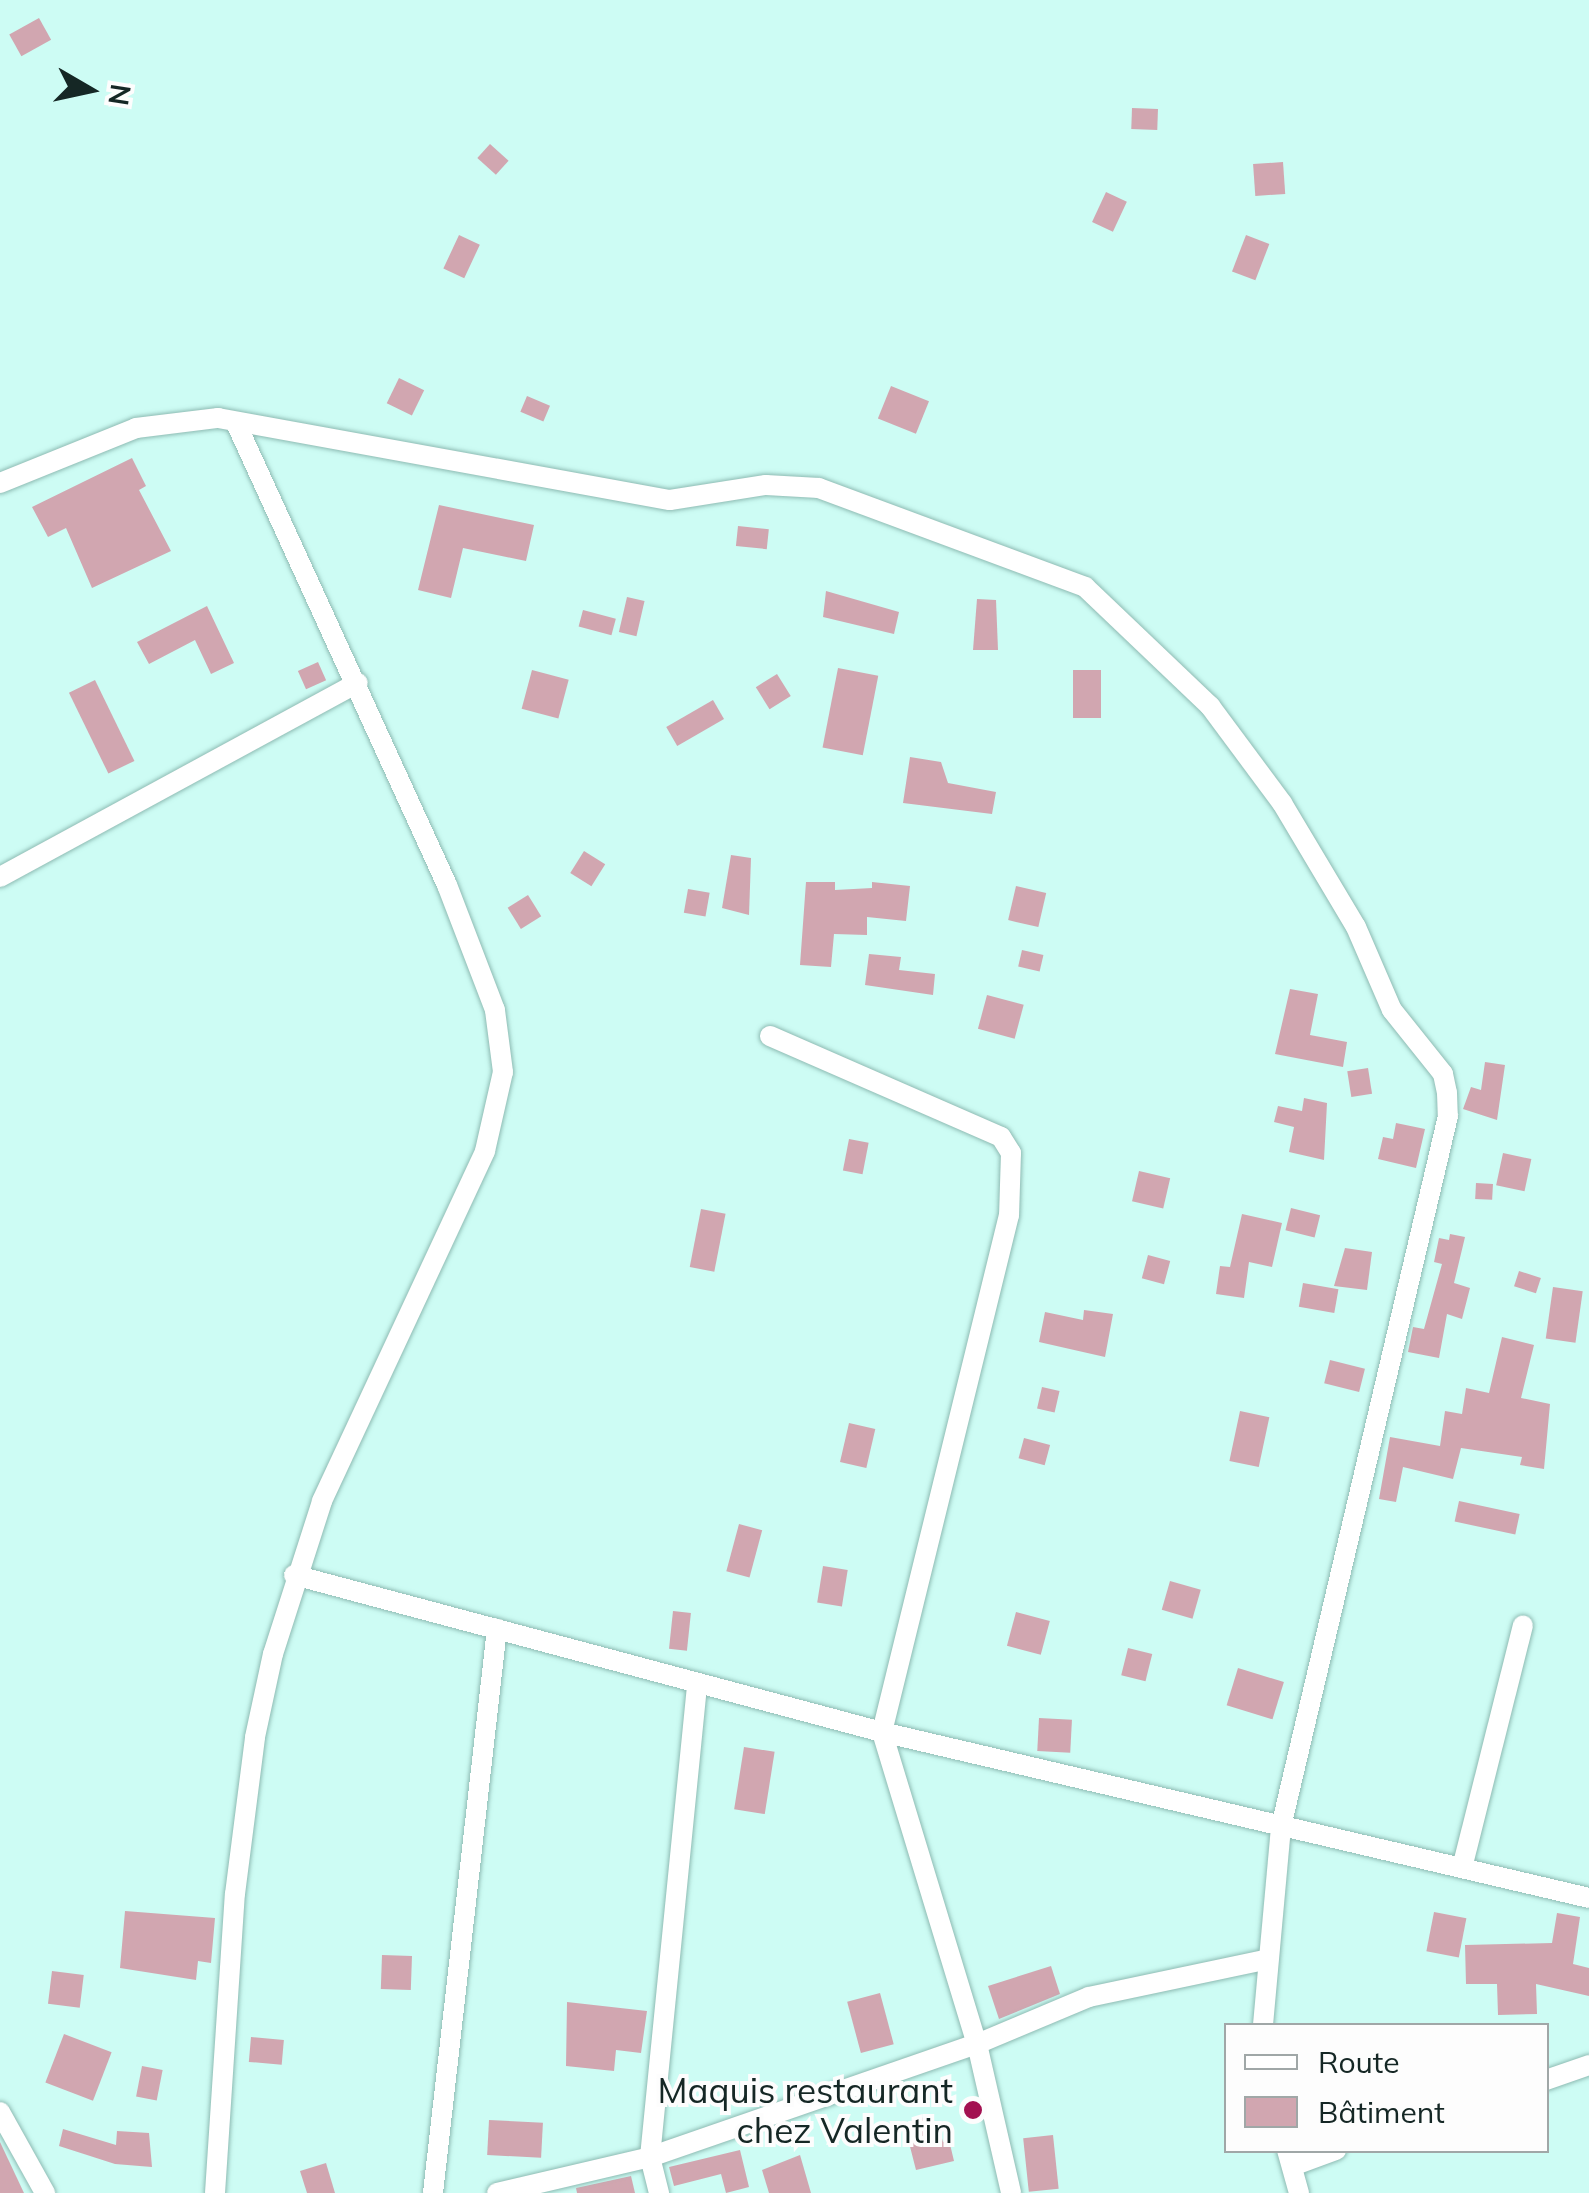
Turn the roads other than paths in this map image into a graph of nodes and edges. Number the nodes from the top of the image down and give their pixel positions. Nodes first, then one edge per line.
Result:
1 (236, 422) junction
2 (0, 482) edge
3 (358, 683) junction
4 (0, 878) edge
5 (770, 1036) dead end
6 (294, 1576) junction
7 (1523, 1626) dead end
8 (497, 1628) junction
9 (697, 1684) junction
10 (882, 1732) junction
11 (1281, 1827) junction
12 (1464, 1864) junction
13 (1589, 1898) edge
14 (1265, 1960) junction
15 (1263, 2023) edge
16 (977, 2044) junction
17 (1589, 2065) edge
18 (1549, 2079) edge
19 (0, 2112) edge
20 (1319, 2153) edge
21 (650, 2157) junction
22 (1290, 2158) edge
23 (45, 2193) edge
24 (215, 2193) edge
25 (434, 2193) edge
26 (497, 2193) edge
27 (659, 2193) edge
28 (1011, 2193) edge
29 (1300, 2193) edge

1 - 2 street
1 - 3 street
1 - 11 street
3 - 4 street
3 - 6 street
5 - 10 street
6 - 8 street
6 - 24 street
7 - 12 street
8 - 9 street
8 - 25 street
9 - 10 street
9 - 21 street
10 - 11 street
10 - 16 street
11 - 12 street
11 - 14 street
12 - 13 street
14 - 15 street
14 - 16 street
16 - 21 street
16 - 28 street
17 - 18 street
19 - 23 street
20 - 22 street
21 - 26 street
21 - 27 street
22 - 29 street

